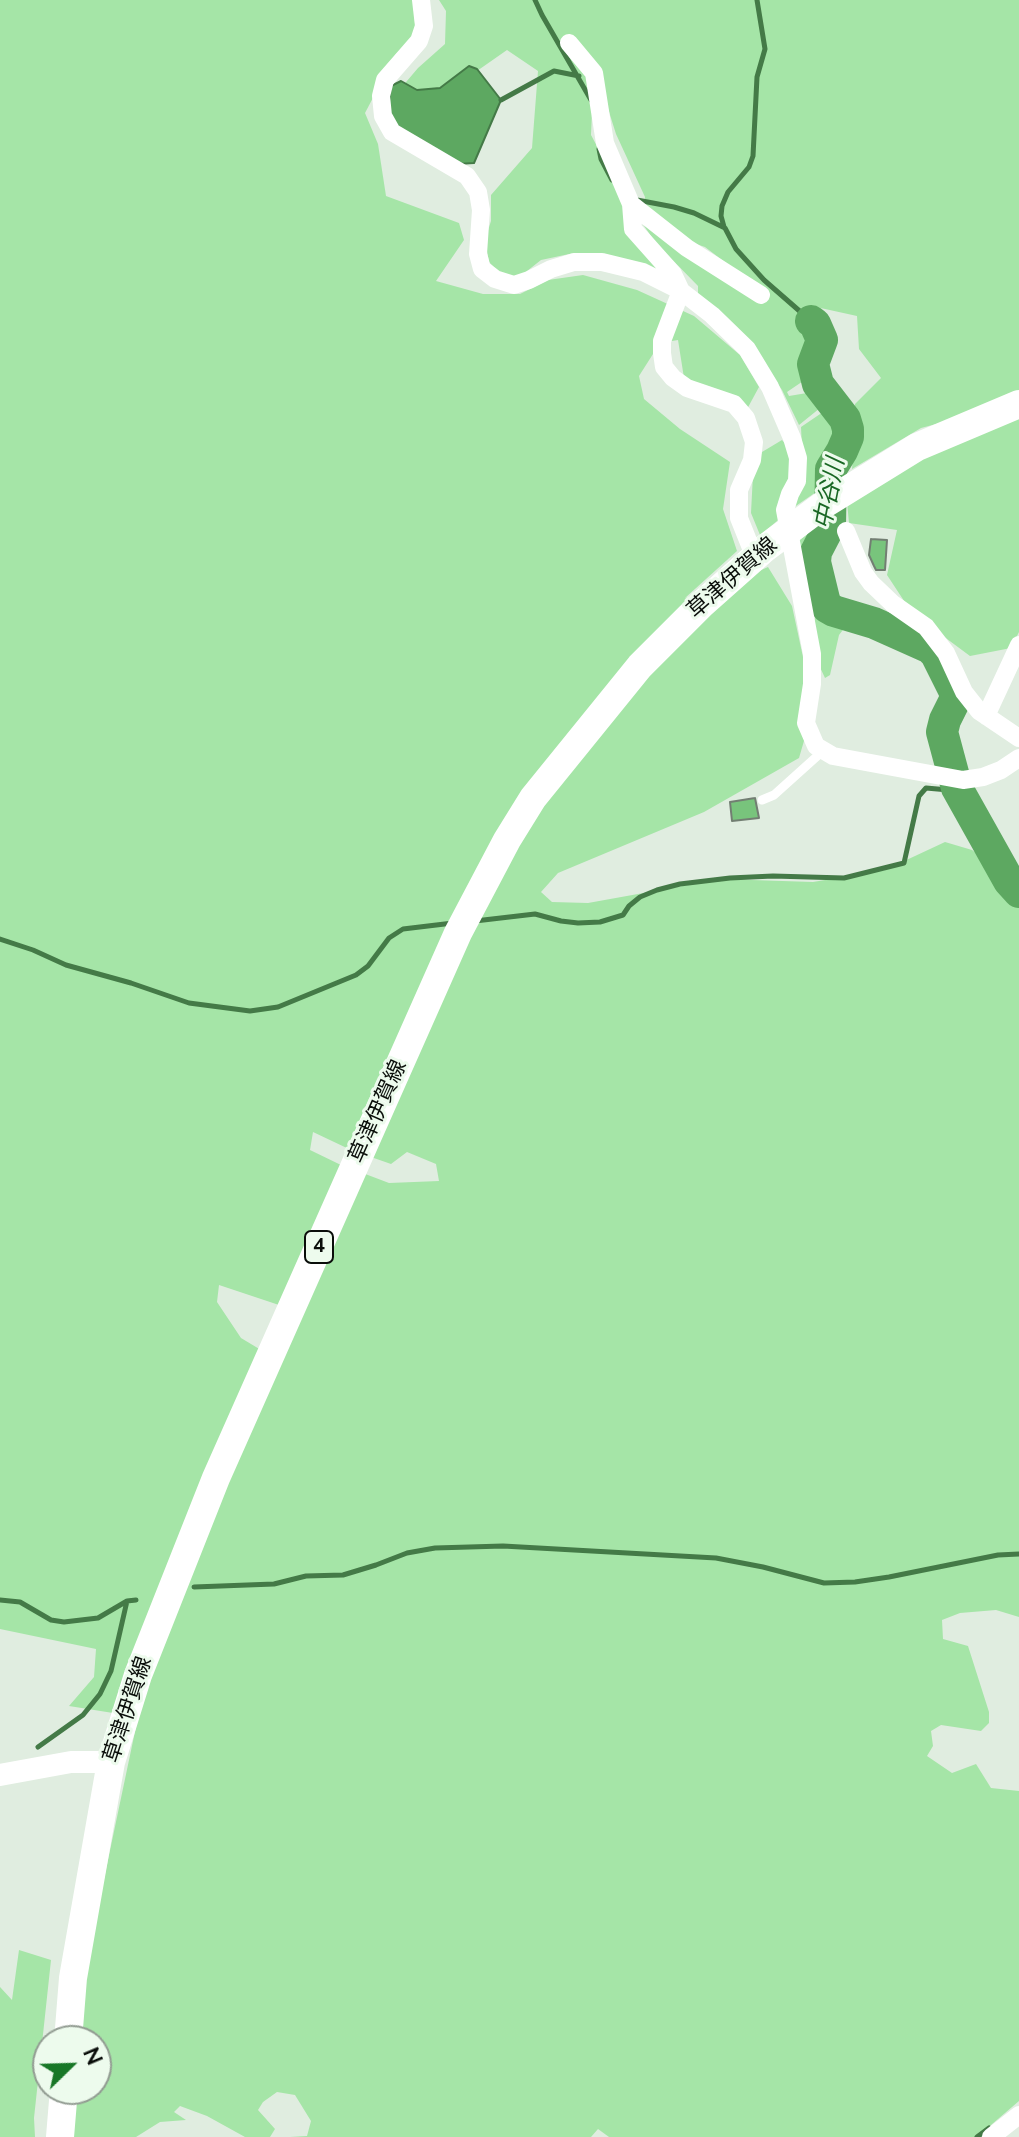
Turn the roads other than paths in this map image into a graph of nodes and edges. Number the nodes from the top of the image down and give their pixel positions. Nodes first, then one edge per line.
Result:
1 (421, 0) edge
2 (569, 43) dead end
3 (631, 204) junction
4 (681, 291) junction
5 (761, 295) dead end
6 (1019, 404) edge
7 (846, 531) dead end
8 (760, 554) junction
9 (1019, 645) edge
10 (986, 716) junction
11 (1019, 738) edge
12 (824, 750) junction
13 (1019, 758) edge
14 (762, 800) dead end
15 (111, 1762) junction
16 (0, 1775) edge
17 (69, 2025) edge
18 (63, 2105) edge
19 (1019, 2115) edge
20 (60, 2137) edge
21 (991, 2137) edge

1 - 4 street
2 - 3 street
3 - 4 street
3 - 5 street
4 - 8 street
4 - 12 street
6 - 8 main road, 草津伊賀線 / 4
7 - 10 street
8 - 15 main road, 草津伊賀線 / 4
9 - 10 street
10 - 11 street
12 - 13 street
12 - 14 lane
15 - 16 street
15 - 17 main road, 草津伊賀線 / 4
18 - 20 main road
19 - 21 street

